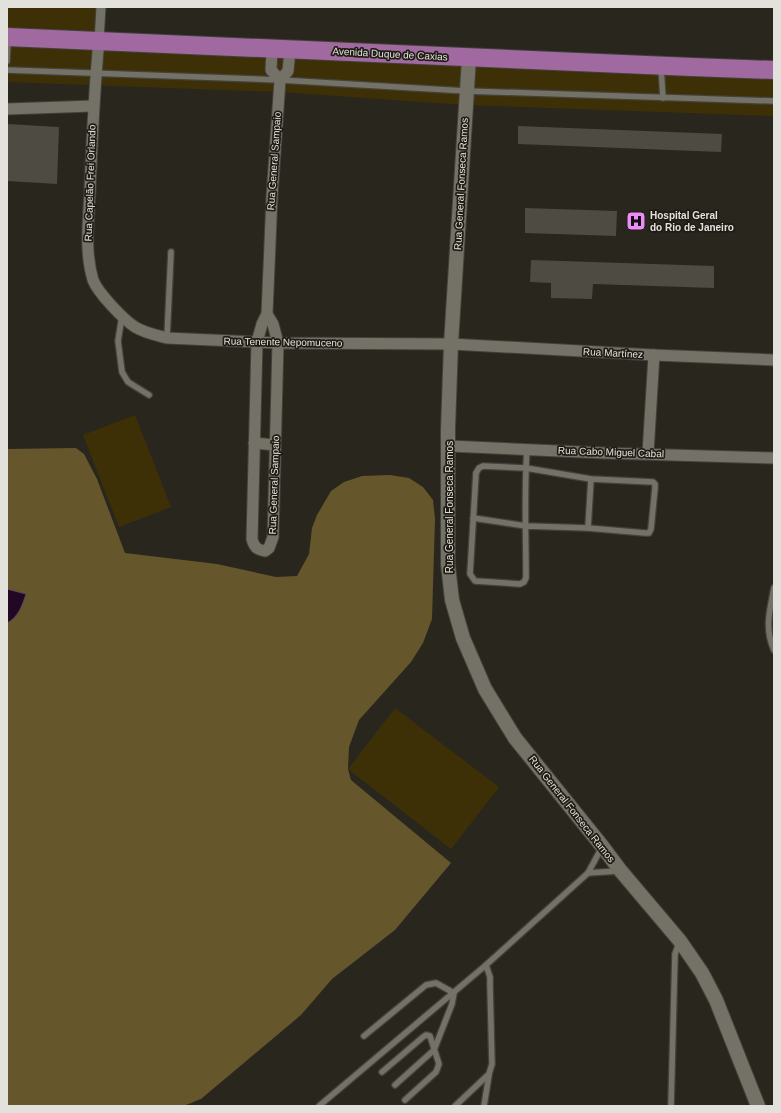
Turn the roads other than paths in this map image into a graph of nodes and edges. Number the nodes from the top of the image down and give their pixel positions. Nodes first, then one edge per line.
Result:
1 (100, 7) edge
2 (8, 38) edge
3 (99, 41) junction
4 (272, 50) junction
5 (290, 50) junction
6 (469, 58) junction
7 (7, 61) edge
8 (661, 66) junction
9 (7, 70) edge
10 (774, 70) edge
11 (96, 73) junction
12 (280, 80) junction
13 (466, 91) junction
14 (663, 98) junction
15 (774, 101) edge
16 (93, 106) junction
17 (7, 109) edge
18 (171, 252) dead end
19 (267, 314) junction
20 (122, 315) junction
21 (167, 338) junction
22 (257, 342) junction
23 (278, 343) junction
24 (451, 344) junction
25 (654, 355) junction
26 (774, 360) edge
27 (149, 395) dead end
28 (254, 443) junction
29 (275, 445) junction
30 (448, 446) junction
31 (527, 449) junction
32 (648, 453) junction
33 (774, 458) edge
34 (526, 468) junction
35 (591, 478) junction
36 (473, 518) junction
37 (526, 526) junction
38 (588, 528) junction
39 (774, 588) edge
40 (774, 650) edge
41 (602, 846) junction
42 (620, 870) junction
43 (588, 873) junction
44 (680, 941) junction
45 (486, 965) junction
46 (454, 992) junction
47 (364, 1036) dead end
48 (434, 1050) junction
49 (382, 1072) dead end
50 (489, 1074) junction
51 (395, 1085) dead end
52 (405, 1100) dead end
53 (319, 1106) edge
54 (455, 1106) edge
55 (484, 1106) edge
56 (671, 1106) edge
57 (758, 1106) edge

1 - 3 street
2 - 3 main road, Avenida Duque de Caxias
2 - 7 lane
3 - 4 main road, Avenida Duque de Caxias
3 - 11 street, Rua Capelão Frei Orlando
4 - 5 main road, Avenida Duque de Caxias
4 - 12 street
5 - 6 main road, Avenida Duque de Caxias
5 - 12 street, Rua General Sampaio
6 - 8 main road, Avenida Duque de Caxias
6 - 13 street, Rua General Fonseca Ramos
8 - 10 main road, Avenida Duque de Caxias
8 - 14 lane
9 - 11 lane
11 - 12 lane
11 - 16 street, Rua Capelão Frei Orlando
12 - 13 lane
12 - 19 street, Rua General Sampaio
13 - 14 lane
13 - 24 street, Rua General Fonseca Ramos
14 - 15 lane
16 - 17 street
16 - 20 street, Rua Capelão Frei Orlando
18 - 21 lane
19 - 22 street, Rua General Sampaio
19 - 23 street, Rua General Sampaio
20 - 21 street, Rua Tenente Nepomuceno
20 - 27 lane
21 - 22 street, Rua Tenente Nepomuceno
22 - 23 street, Rua Tenente Nepomuceno
22 - 28 street, Rua General Sampaio
23 - 24 street, Rua Tenente Nepomuceno
23 - 29 street, Rua General Sampaio
24 - 25 street, Rua Martínez
24 - 30 street, Rua General Fonseca Ramos
25 - 26 street, Rua Martínez
25 - 32 street
28 - 29 street
28 - 29 street, Rua General Sampaio
30 - 31 street, Rua Cabo Miguel Cabal
30 - 41 street, Rua General Fonseca Ramos
31 - 32 street, Rua Cabo Miguel Cabal
31 - 34 lane
32 - 33 street, Rua Cabo Miguel Cabal
34 - 35 lane
34 - 36 lane
34 - 37 lane
35 - 38 lane
35 - 38 lane
36 - 37 lane
36 - 37 lane
37 - 38 lane
39 - 40 lane
41 - 42 street, Rua General Fonseca Ramos
41 - 43 lane
42 - 43 lane
42 - 44 street, Rua General Fonseca Ramos
43 - 45 lane
44 - 56 lane
44 - 57 street, Rua General Fonseca Ramos
45 - 46 lane
45 - 50 lane
46 - 47 lane
46 - 48 lane
46 - 53 lane
48 - 49 lane
48 - 51 lane
48 - 52 lane
50 - 54 lane
50 - 55 lane

